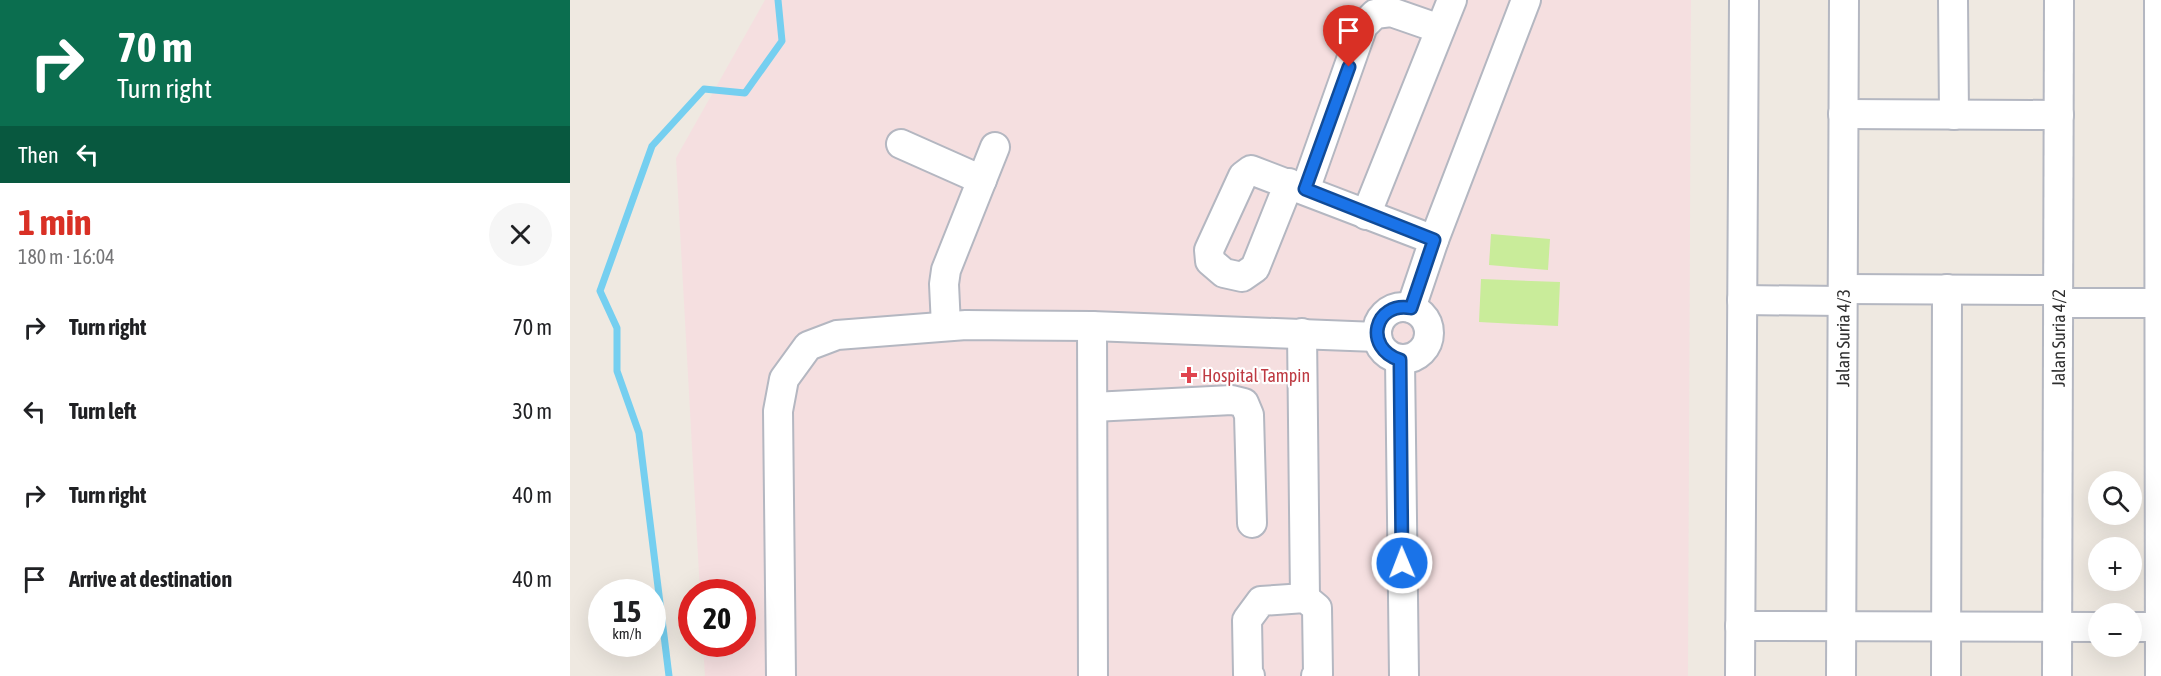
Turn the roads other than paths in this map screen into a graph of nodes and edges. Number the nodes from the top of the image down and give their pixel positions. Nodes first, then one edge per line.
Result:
1 (1452, 0) edge
2 (1526, 0) edge
3 (1744, 0) edge
4 (1844, 0) edge
5 (1953, 0) edge
6 (2059, 0) edge
7 (2159, 0) edge
8 (1440, 29) junction
9 (1843, 114) junction
10 (1954, 115) junction
11 (2059, 115) junction
12 (901, 144) dead end
13 (995, 147) dead end
14 (982, 180) junction
15 (1366, 215) junction
16 (1434, 240) junction
17 (1947, 289) junction
18 (1842, 295) junction
19 (2058, 296) junction
20 (1742, 300) junction
21 (2161, 303) edge
22 (1411, 308) junction
23 (946, 326) junction
24 (1092, 326) junction
25 (1302, 333) junction
26 (1377, 337) junction
27 (1400, 360) junction
28 (1093, 407) junction
29 (1252, 523) dead end
30 (1305, 598) junction
31 (1740, 626) junction
32 (1841, 626) junction
33 (1946, 626) junction
34 (2057, 627) junction
35 (2088, 627) edge
36 (2142, 627) edge
37 (2161, 627) edge
38 (781, 676) edge
39 (1094, 676) edge
40 (1250, 676) edge
41 (1316, 676) edge
42 (1404, 676) edge
43 (1740, 676) edge
44 (1841, 676) edge
45 (1946, 676) edge
46 (2057, 676) edge
47 (2160, 676) edge

1 - 8 street
2 - 16 street
3 - 20 street
4 - 9 street, Jalan Suria 4/3
5 - 10 street
6 - 11 street, Jalan Suria 4/2
7 - 21 street
8 - 15 street
8 - 15 street
9 - 10 street
9 - 18 street, Jalan Suria 4/3
10 - 11 street
11 - 19 street, Jalan Suria 4/2
12 - 14 street
13 - 14 street
14 - 23 street
15 - 16 street
16 - 22 street
17 - 18 street
17 - 19 street
17 - 33 street
18 - 20 street
18 - 32 street, Jalan Suria 4/3
19 - 21 street
19 - 34 street, Jalan Suria 4/2
20 - 31 street
21 - 37 street
22 - 26 street
22 - 27 street
23 - 24 street
23 - 38 street
24 - 25 street
24 - 28 street
25 - 26 street
25 - 30 street
26 - 27 street
27 - 42 street
28 - 29 street
28 - 39 street
30 - 40 street
30 - 41 street
31 - 32 street
31 - 43 street
32 - 33 street
32 - 44 street, Jalan Suria 4/3
33 - 34 street
33 - 45 street
34 - 35 street
34 - 46 street, Jalan Suria 4/2
36 - 37 street
37 - 47 street

